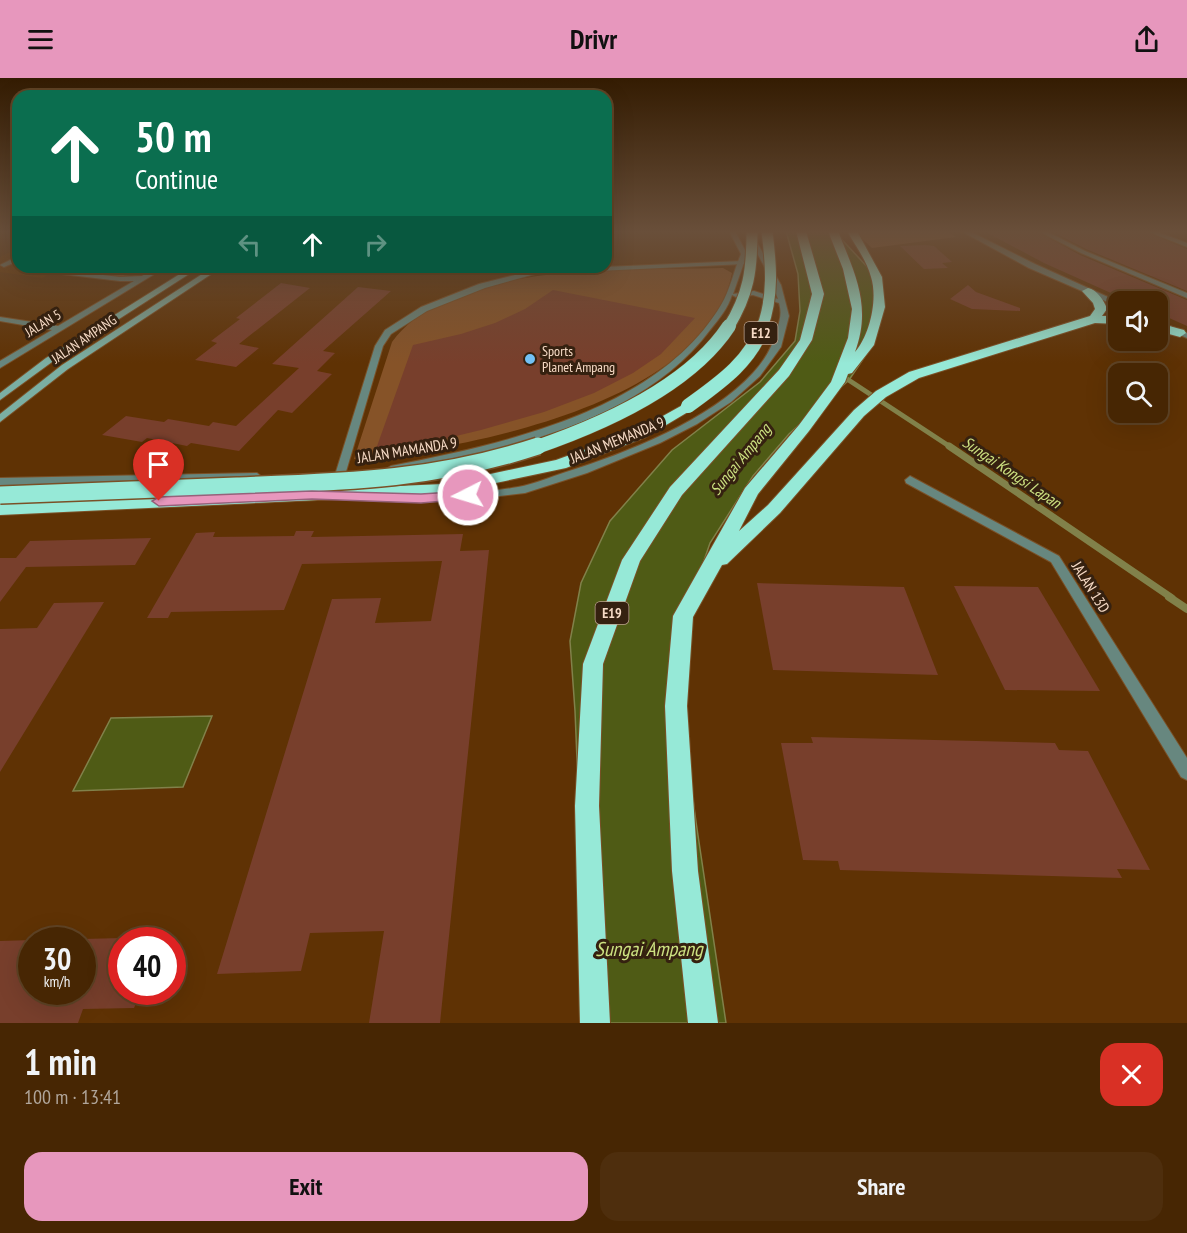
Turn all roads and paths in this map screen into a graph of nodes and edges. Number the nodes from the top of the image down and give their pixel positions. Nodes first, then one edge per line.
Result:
1 (87, 275) edge
2 (147, 275) edge
3 (183, 275) edge
4 (206, 275) edge
5 (523, 275) edge
6 (737, 275) edge
7 (750, 275) edge
8 (772, 275) edge
9 (773, 275) edge
10 (813, 275) edge
11 (850, 275) edge
12 (876, 275) edge
13 (1053, 275) edge
14 (1138, 275) edge
15 (142, 278) junction
16 (1088, 291) junction
17 (1187, 296) edge
18 (729, 297) junction
19 (1108, 300) edge
20 (783, 305) junction
21 (0, 319) edge
22 (1094, 319) junction
23 (1108, 320) edge
24 (1168, 328) edge
25 (60, 329) junction
26 (1184, 334) edge
27 (0, 365) edge
28 (838, 382) junction
29 (0, 397) edge
30 (0, 419) edge
31 (340, 475) junction
32 (910, 480) dead end
33 (0, 482) edge
34 (0, 495) edge
35 (312, 495) junction
36 (0, 509) edge
37 (711, 569) junction
38 (1187, 772) edge
39 (595, 1023) edge
40 (703, 1023) edge

1 - 15 street
2 - 15 street, JALAN 5
3 - 29 main road, JALAN AMPANG
4 - 30 main road, JALAN AMPANG
5 - 31 street
6 - 18 street, JALAN MAMANDA 9
7 - 34 highway, E12, bridge
8 - 20 street, JALAN MEMANDA 9
9 - 35 highway, E12, bridge
10 - 39 highway, E19
11 - 28 highway
12 - 28 highway
13 - 16 street
14 - 17 street
15 - 25 street, JALAN 5
16 - 19 street
16 - 22 highway
18 - 20 street
18 - 31 street, JALAN MAMANDA 9
20 - 35 street, JALAN MEMANDA 9
21 - 25 street
22 - 23 highway
22 - 37 highway
24 - 26 highway
25 - 27 street, JALAN 5
28 - 37 highway
31 - 33 street, JALAN MAMANDA 9
32 - 38 street, JALAN 13D
35 - 36 highway, E12
37 - 40 highway

